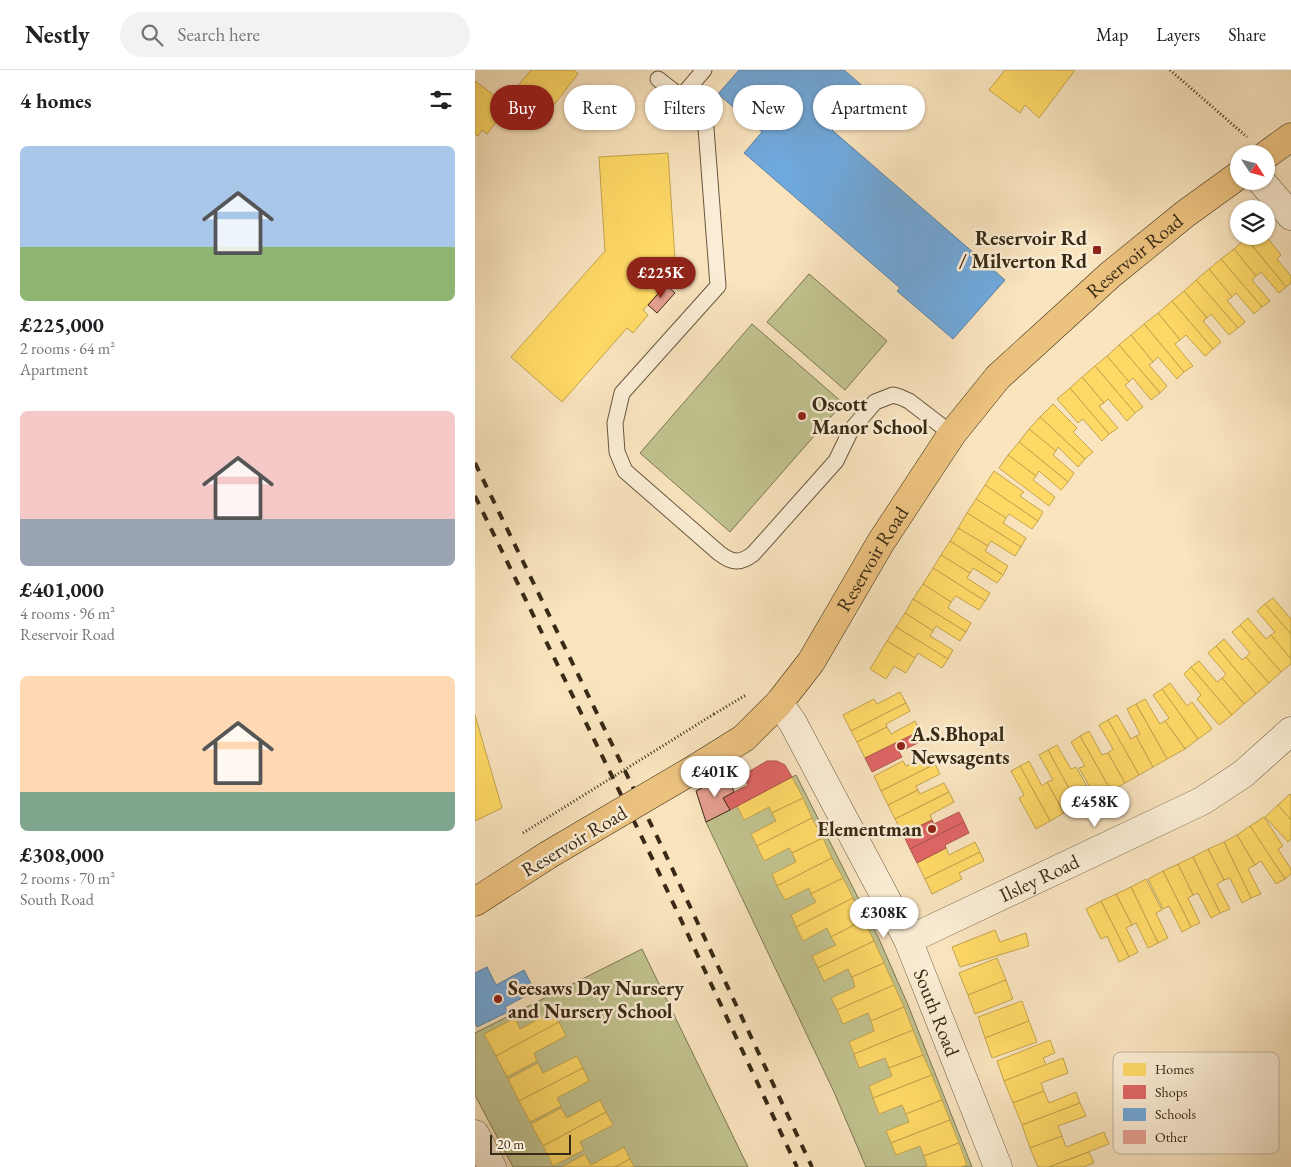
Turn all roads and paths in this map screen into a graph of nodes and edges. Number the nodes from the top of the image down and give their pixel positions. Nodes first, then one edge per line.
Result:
1 (703, 70) edge
2 (1170, 70) edge
3 (658, 79) dead end
4 (666, 85) edge
5 (691, 85) edge
6 (706, 130) edge
7 (1291, 137) edge
8 (1256, 145) edge
9 (1268, 145) edge
10 (1230, 182) edge
11 (1269, 190) edge
12 (1291, 216) edge
13 (952, 434) junction
14 (779, 703) junction
15 (714, 714) dead end
16 (1291, 731) edge
17 (523, 833) dead end
18 (475, 902) edge
19 (908, 940) junction
20 (475, 1134) edge
21 (492, 1167) edge
22 (997, 1167) edge

1 - 5 lane
2 - 8 path
3 - 4 lane
6 - 13 lane
7 - 9 main road
10 - 13 main road, Reservoir Road
11 - 12 street
13 - 14 main road, Reservoir Road
14 - 18 main road, Reservoir Road, bridge
14 - 19 street, South Road
15 - 17 path, bridge
16 - 19 street, Ilsley Road
19 - 22 street, South Road
20 - 21 street

